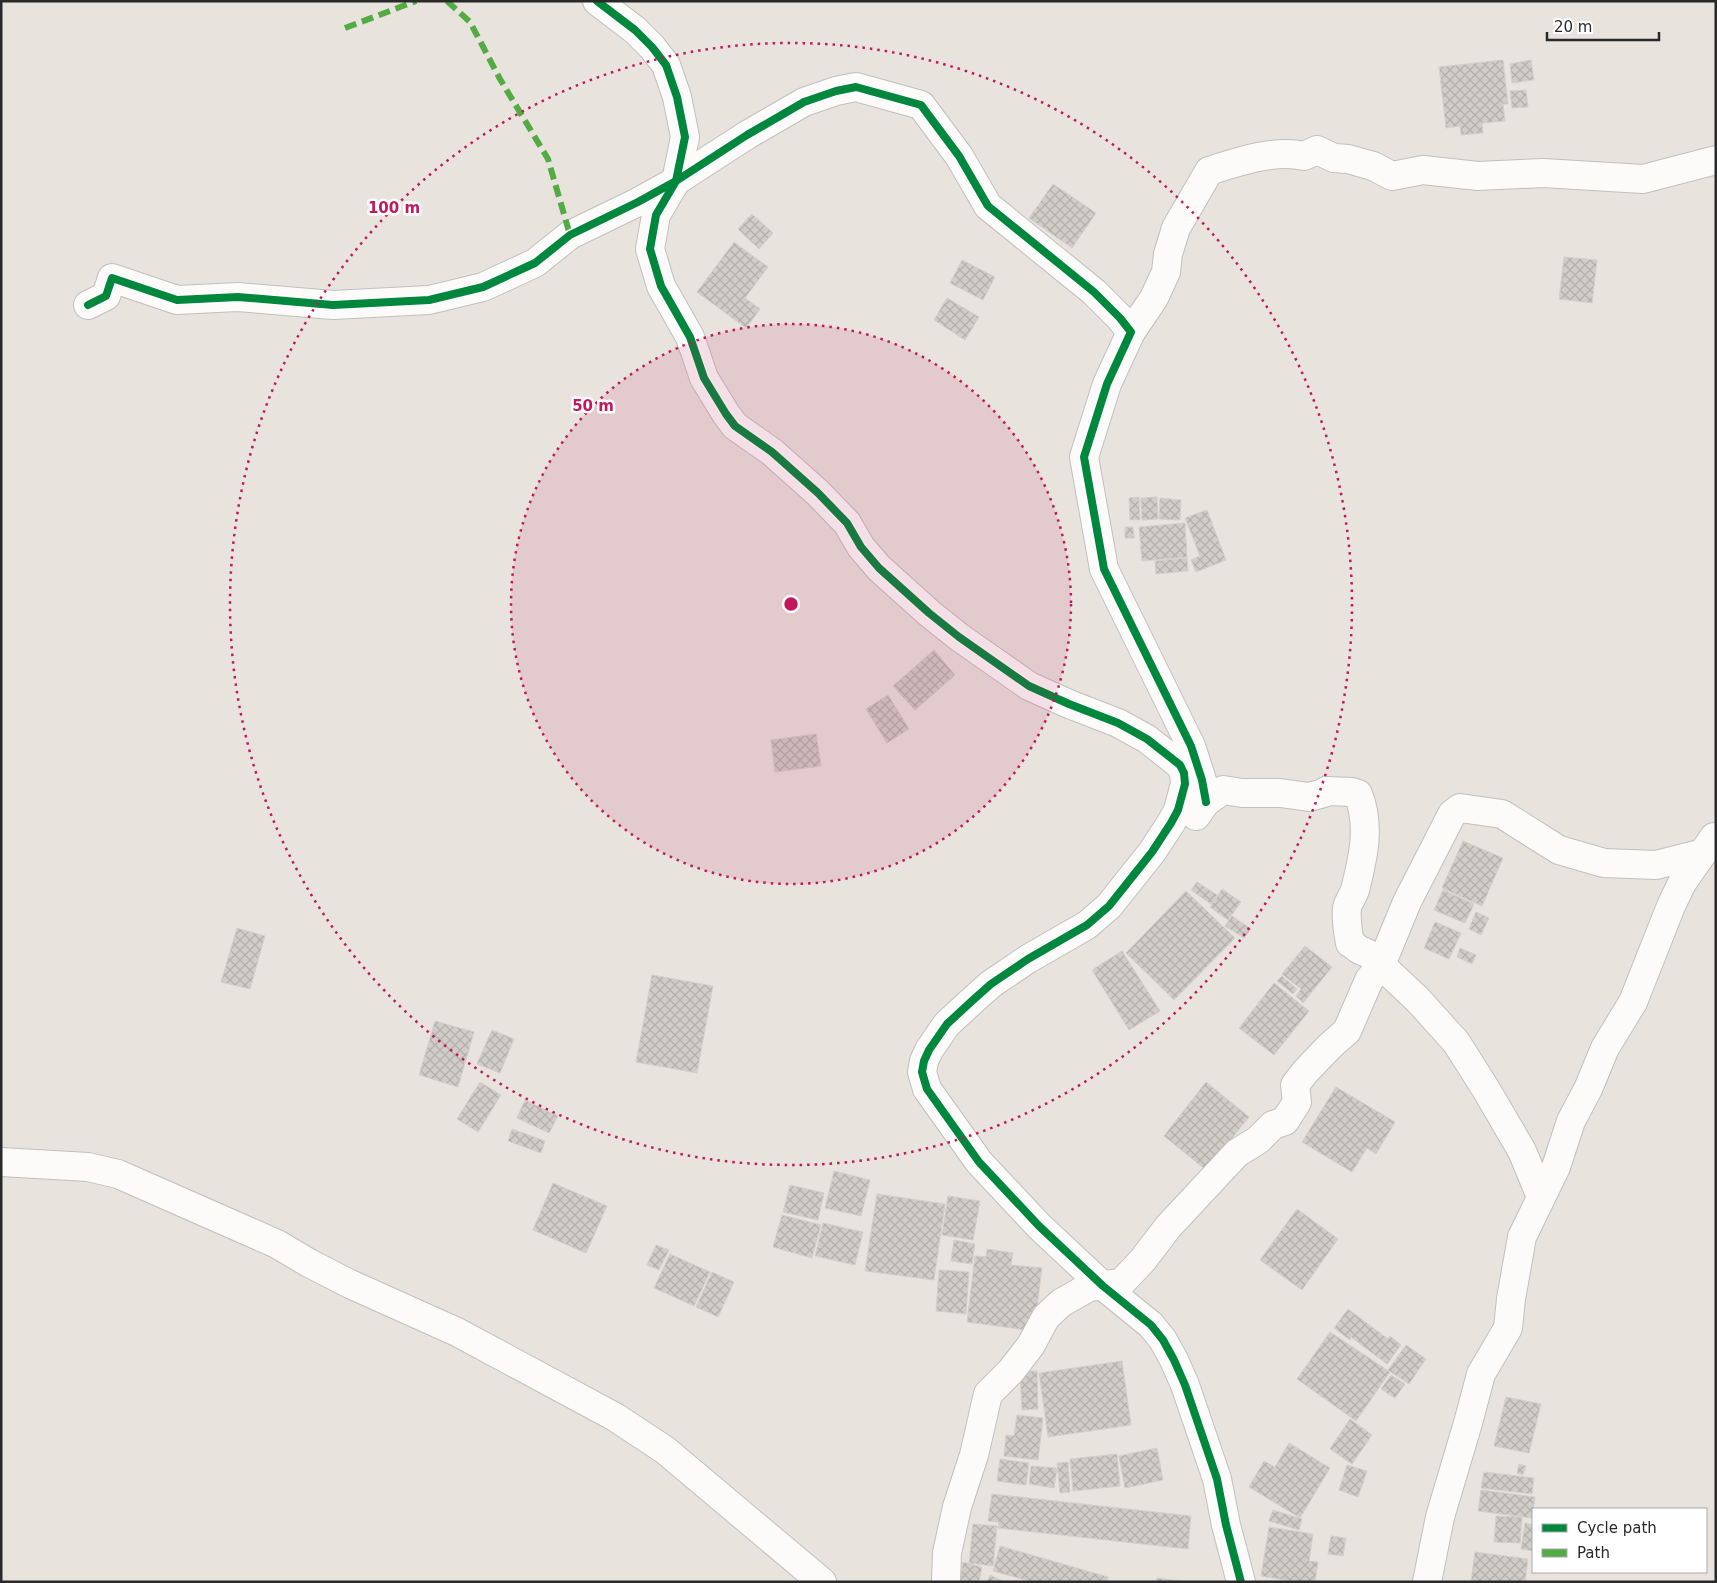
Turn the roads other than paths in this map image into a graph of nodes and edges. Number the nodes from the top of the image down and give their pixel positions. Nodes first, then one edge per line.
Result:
1 (596, 1) edge
2 (1716, 160) edge
3 (676, 181) junction
4 (88, 305) dead end
5 (1131, 332) junction
6 (1206, 802) junction
7 (1709, 844) edge
8 (1152, 852) junction
9 (1381, 964) junction
10 (1, 1162) edge
11 (1541, 1197) junction
12 (1103, 1286) junction
13 (822, 1582) edge
14 (946, 1582) edge
15 (1241, 1582) edge
16 (1427, 1582) edge

1 - 3 street
2 - 5 street
3 - 4 street
3 - 5 street
3 - 8 street
5 - 6 street
6 - 8 street
6 - 9 street
7 - 9 street
7 - 11 street
8 - 12 street
9 - 11 street
9 - 12 street
10 - 13 street
11 - 16 street
12 - 14 street
12 - 15 street

